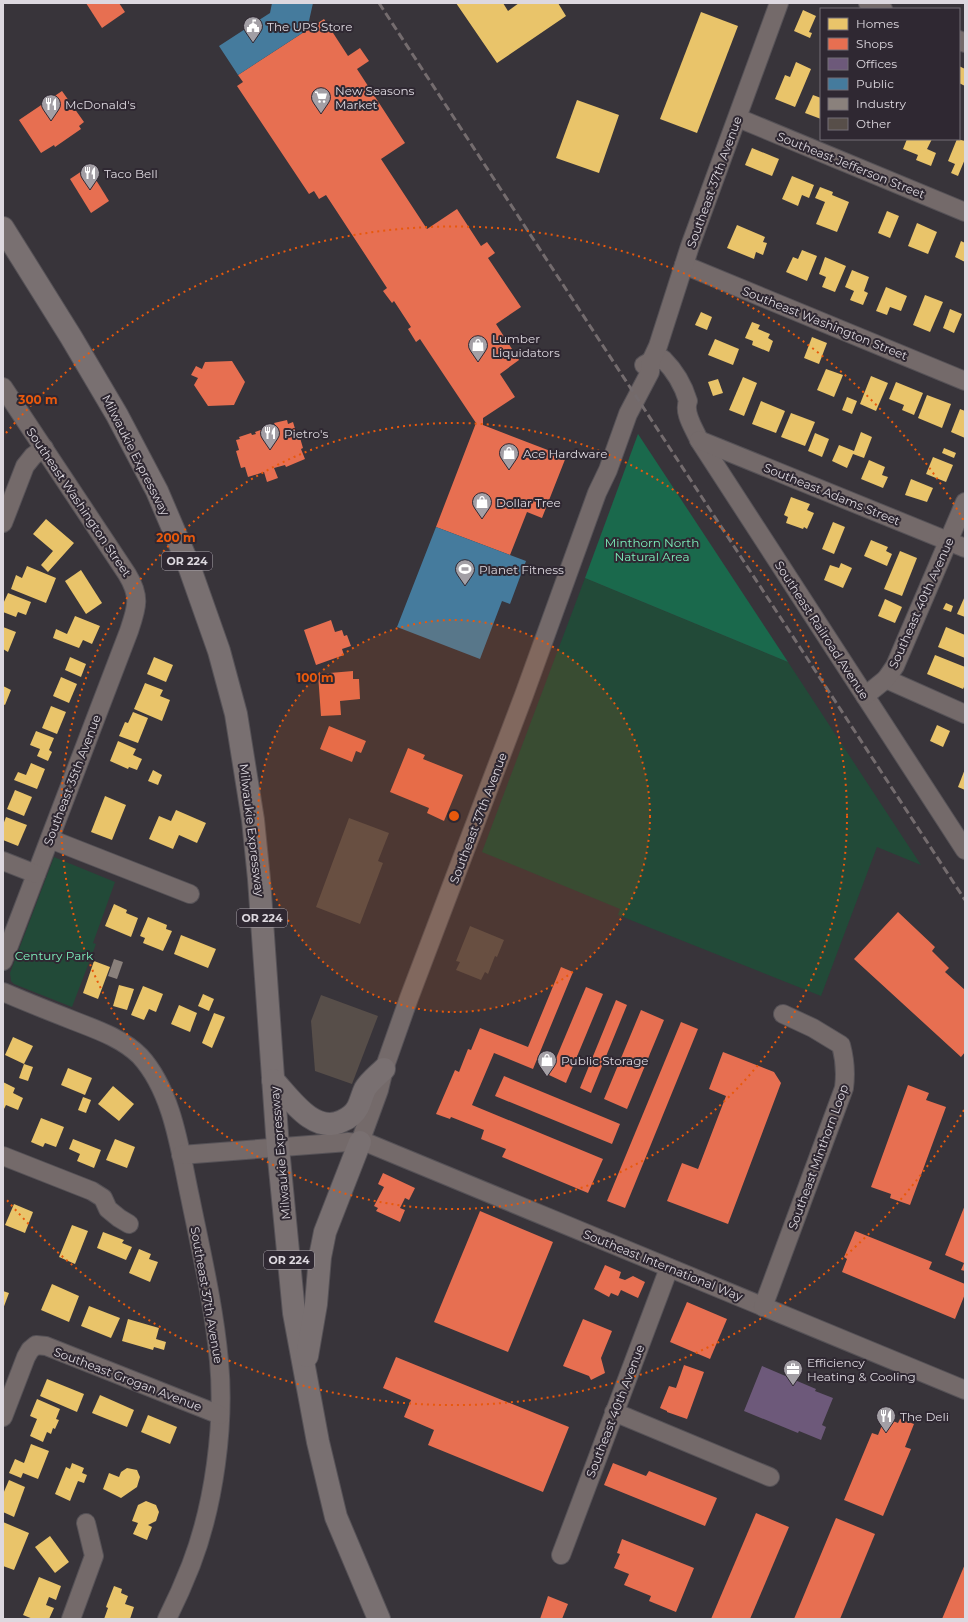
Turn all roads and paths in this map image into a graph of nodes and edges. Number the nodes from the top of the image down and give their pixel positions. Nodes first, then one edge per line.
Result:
1 (779, 3) edge
2 (868, 3) edge
3 (880, 8) edge
4 (738, 118) junction
5 (965, 212) edge
6 (3, 228) edge
7 (684, 265) junction
8 (652, 362) junction
9 (965, 381) edge
10 (3, 387) edge
11 (700, 440) junction
12 (44, 448) junction
13 (965, 502) edge
14 (3, 523) edge
15 (957, 545) edge
16 (138, 598) joint
17 (886, 679) junction
18 (865, 696) junction
19 (965, 714) edge
20 (50, 839) junction
21 (965, 850) edge
22 (3, 861) edge
23 (36, 874) junction
24 (190, 894) dead end
25 (3, 961) edge
26 (3, 992) edge
27 (783, 1014) dead end
28 (384, 1068) junction
29 (274, 1080) junction
30 (360, 1142) junction
31 (278, 1148) junction
32 (181, 1155) junction
33 (3, 1156) edge
34 (130, 1224) dead end
35 (669, 1268) junction
36 (763, 1307) junction
37 (304, 1373) junction
38 (965, 1390) edge
39 (614, 1412) junction
40 (220, 1415) junction
41 (3, 1417) edge
42 (770, 1477) dead end
43 (86, 1523) dead end
44 (561, 1555) dead end
45 (71, 1619) edge
46 (167, 1619) edge
47 (379, 1619) edge

1 - 4 street, Southeast 37th Avenue
2 - 3 street
4 - 5 street, Southeast Jefferson Street
4 - 7 street, Southeast 37th Avenue
6 - 29 highway, Milwaukie Expressway / OR 224
7 - 8 street, Southeast 37th Avenue
7 - 9 street, Southeast Washington Street
8 - 11 street, Southeast Railroad Avenue
8 - 28 street, Southeast 37th Avenue
10 - 12 street, Southeast Washington Street
11 - 15 street, Southeast Adams Street
11 - 18 street, Southeast Railroad Avenue
12 - 14 street
12 - 16 street, Southeast Washington Street
13 - 15 street, Southeast 40th Avenue
15 - 17 street, Southeast 40th Avenue
16 - 20 street, Southeast 35th Avenue
17 - 18 street, Southeast 40th Avenue
17 - 19 street
18 - 21 street, Southeast Railroad Avenue
20 - 23 street, Southeast 35th Avenue
20 - 24 street
22 - 23 street
23 - 25 street, Southeast 35th Avenue
26 - 32 street, Southeast 37th Avenue
27 - 36 street, Southeast Minthorn Loop
28 - 29 highway
28 - 30 street, Southeast 37th Avenue
29 - 31 highway, Milwaukie Expressway / OR 224
30 - 31 street
30 - 35 street, Southeast International Way
30 - 37 highway
31 - 32 street
31 - 37 highway, Milwaukie Expressway / OR 224
32 - 40 street, Southeast 37th Avenue
33 - 34 street
35 - 36 street, Southeast International Way
35 - 39 street, Southeast 40th Avenue
36 - 38 street, Southeast International Way
37 - 47 highway, Milwaukie Expressway / OR 224
39 - 42 street
39 - 44 street, Southeast 40th Avenue
40 - 41 street, Southeast Grogan Avenue
40 - 46 street, Southeast 37th Avenue
43 - 45 street

